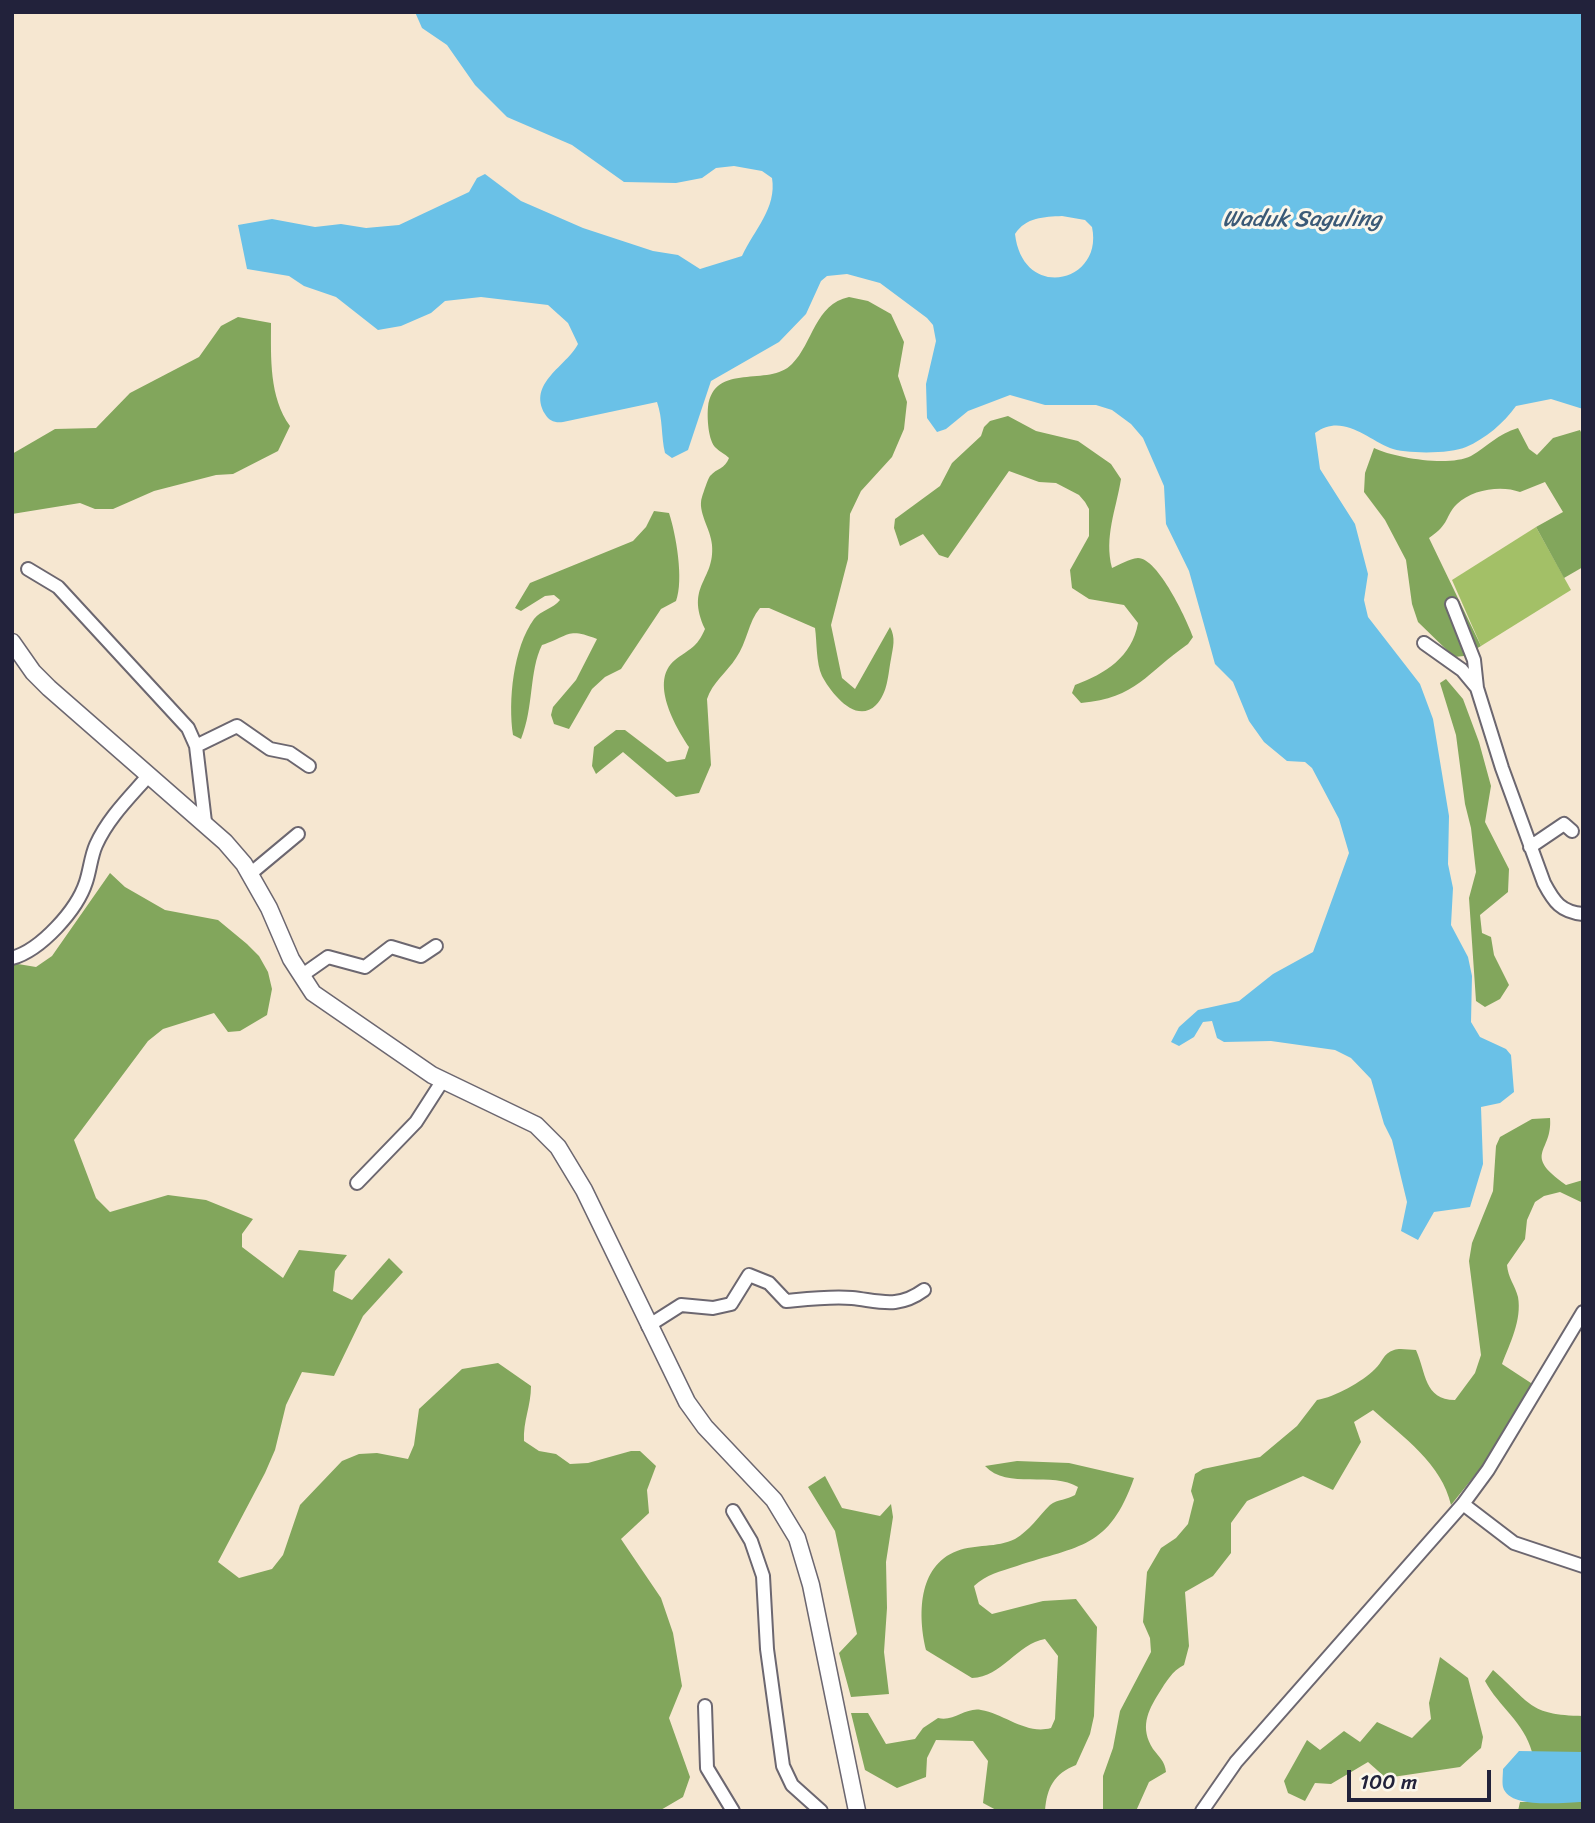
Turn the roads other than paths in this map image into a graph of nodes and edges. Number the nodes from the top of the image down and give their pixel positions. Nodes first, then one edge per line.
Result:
1 (28, 569) dead end
2 (1452, 604) dead end
3 (12, 642) edge
4 (1424, 643) dead end
5 (1478, 688) junction
6 (196, 746) junction
7 (309, 766) dead end
8 (149, 775) junction
9 (205, 822) junction
10 (1572, 831) dead end
11 (298, 834) dead end
12 (1530, 847) junction
13 (250, 874) junction
14 (1583, 915) edge
15 (436, 946) dead end
16 (12, 958) edge
17 (301, 976) junction
18 (443, 1080) junction
19 (357, 1183) dead end
20 (924, 1290) dead end
21 (1583, 1312) edge
22 (648, 1326) junction
23 (1462, 1504) junction
24 (733, 1511) dead end
25 (1583, 1566) edge
26 (705, 1706) dead end
27 (733, 1811) edge
28 (821, 1811) edge
29 (857, 1811) edge
30 (1202, 1811) edge

1 - 6 street
2 - 5 street
3 - 8 main road
4 - 5 street
5 - 12 street
6 - 7 street
6 - 9 street
8 - 9 main road
8 - 16 street
9 - 13 main road
10 - 12 street
11 - 13 street
12 - 14 street
13 - 17 main road
15 - 17 street
17 - 18 main road
18 - 19 street
18 - 22 main road
20 - 22 street
21 - 23 street
22 - 29 main road
23 - 25 street
23 - 30 street
24 - 28 street
26 - 27 street

